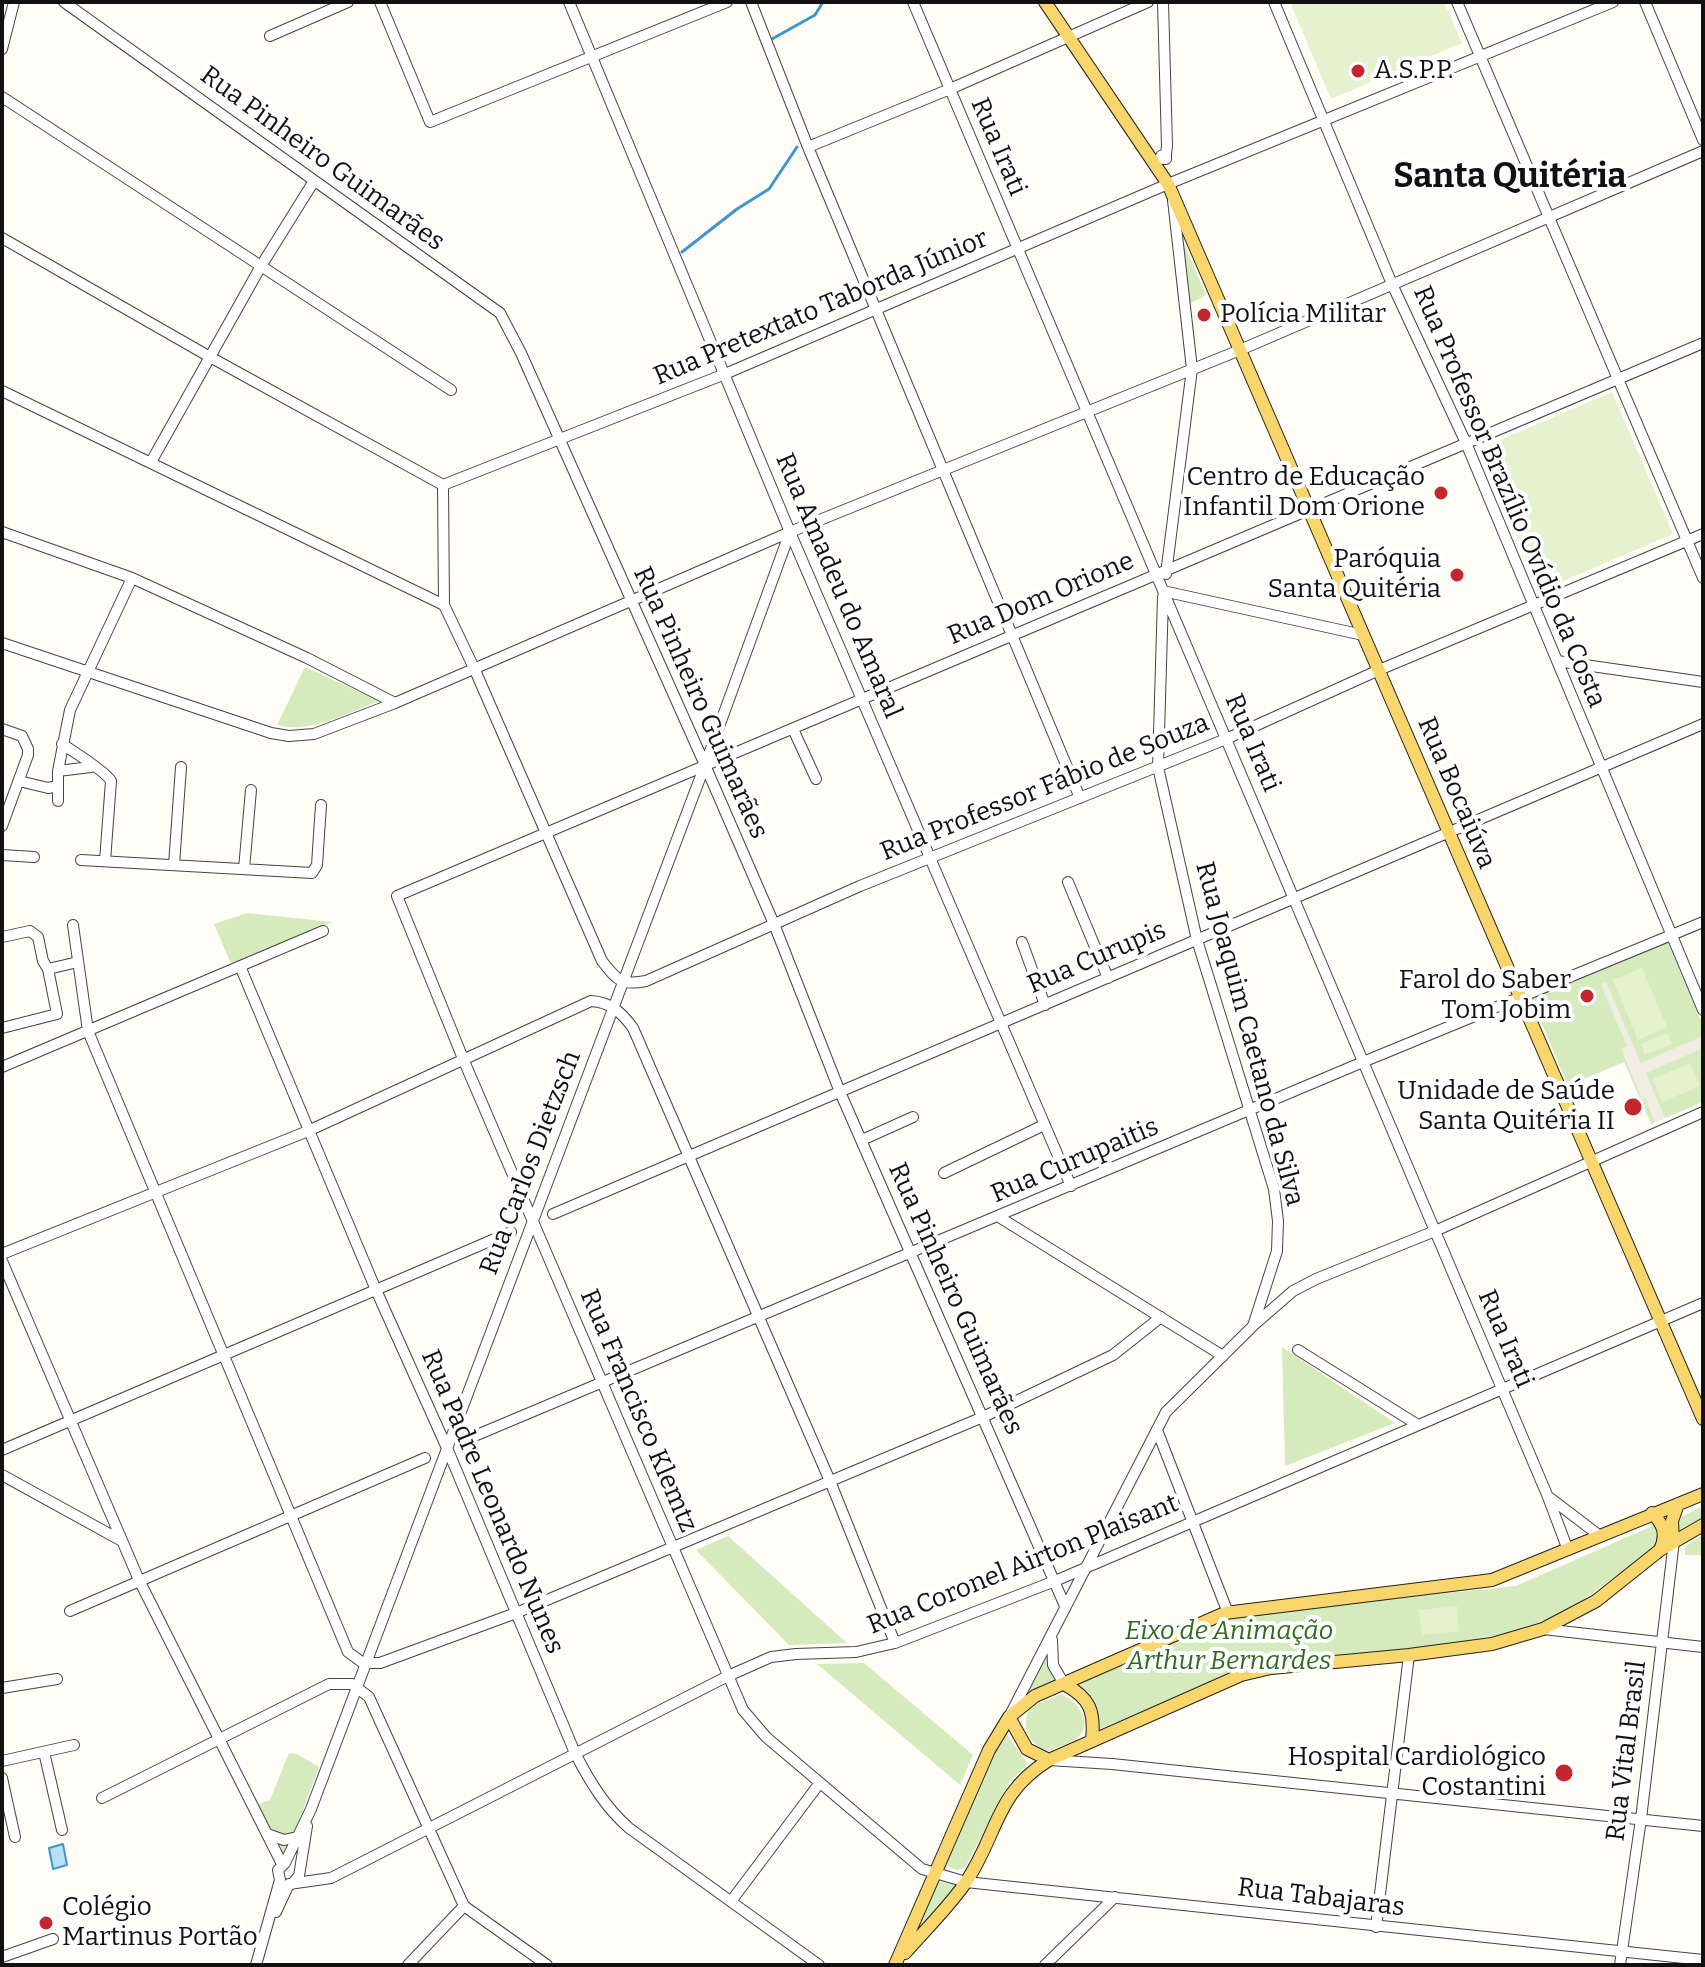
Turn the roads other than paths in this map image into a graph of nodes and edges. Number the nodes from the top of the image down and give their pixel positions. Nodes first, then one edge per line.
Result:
1 (14, 2) edge
2 (64, 2) edge
3 (348, 2) edge
4 (380, 2) edge
5 (569, 2) edge
6 (727, 2) edge
7 (751, 2) edge
8 (1045, 2) edge
9 (1148, 2) edge
10 (1163, 2) edge
11 (1274, 2) edge
12 (1457, 2) edge
13 (1613, 2) edge
14 (1645, 2) edge
15 (914, 4) edge
16 (1133, 5) edge
17 (4, 32) edge
18 (270, 36) dead end
19 (1068, 38) junction
20 (2, 49) edge
21 (1480, 57) junction
22 (593, 58) junction
23 (950, 89) junction
24 (2, 97) edge
25 (1324, 121) junction
26 (1703, 140) edge
27 (808, 147) junction
28 (1703, 151) edge
29 (1166, 154) dead end
30 (314, 181) junction
31 (1170, 188) junction
32 (1549, 217) junction
33 (2, 238) edge
34 (1017, 249) junction
35 (261, 266) junction
36 (1392, 284) junction
37 (875, 308) junction
38 (1702, 347) edge
39 (1240, 350) junction
40 (210, 357) junction
41 (1192, 369) junction
42 (725, 374) junction
43 (1618, 379) junction
44 (451, 390) dead end
45 (2, 391) edge
46 (1087, 412) junction
47 (559, 441) junction
48 (1466, 443) junction
49 (151, 462) junction
50 (944, 469) junction
51 (443, 485) junction
52 (1309, 510) junction
53 (2, 532) edge
54 (790, 532) junction
55 (1703, 534) edge
56 (1687, 541) junction
57 (1161, 572) junction
58 (132, 578) junction
59 (1703, 578) edge
60 (1163, 591) junction
61 (631, 601) junction
62 (444, 605) junction
63 (1535, 606) junction
64 (1013, 635) junction
65 (1363, 635) junction
66 (2, 643) edge
67 (1557, 661) junction
68 (474, 668) junction
69 (1379, 670) junction
70 (88, 672) junction
71 (1703, 682) edge
72 (862, 699) junction
73 (395, 703) junction
74 (1703, 724) edge
75 (2, 729) edge
76 (793, 729) junction
77 (1226, 739) junction
78 (62, 744) junction
79 (705, 765) junction
80 (91, 767) junction
81 (181, 767) dead end
82 (1158, 767) junction
83 (1602, 769) junction
84 (58, 771) junction
85 (816, 779) dead end
86 (19, 781) junction
87 (58, 786) junction
88 (251, 790) dead end
89 (1080, 798) junction
90 (58, 801) dead end
91 (321, 805) dead end
92 (2, 826) edge
93 (546, 832) junction
94 (1449, 833) junction
95 (2, 855) edge
96 (34, 857) dead end
97 (930, 858) junction
98 (81, 860) dead end
99 (105, 861) junction
100 (174, 865) junction
101 (244, 869) junction
102 (1068, 882) dead end
103 (397, 896) joint
104 (1294, 899) junction
105 (1703, 922) edge
106 (774, 924) junction
107 (73, 925) dead end
108 (323, 931) dead end
109 (1672, 935) junction
110 (2, 937) edge
111 (1197, 940) junction
112 (1022, 942) dead end
113 (78, 962) junction
114 (240, 966) junction
115 (48, 969) junction
116 (1108, 978) junction
117 (623, 983) junction
118 (1521, 999) junction
119 (1045, 1005) junction
120 (614, 1007) junction
121 (1703, 1010) edge
122 (1000, 1024) junction
123 (2, 1028) edge
124 (88, 1031) junction
125 (464, 1061) junction
126 (1363, 1062) junction
127 (2, 1066) edge
128 (840, 1092) junction
129 (1251, 1110) junction
130 (1703, 1112) edge
131 (913, 1117) dead end
132 (1044, 1125) junction
133 (308, 1131) junction
134 (862, 1140) junction
135 (688, 1157) junction
136 (1591, 1161) junction
137 (944, 1173) dead end
138 (1071, 1186) junction
139 (155, 1193) junction
140 (553, 1214) dead end
141 (999, 1217) junction
142 (533, 1221) junction
143 (1435, 1231) junction
144 (511, 1232) dead end
145 (2, 1254) edge
146 (912, 1254) junction
147 (2, 1261) edge
148 (376, 1290) junction
149 (1703, 1303) edge
150 (1161, 1317) junction
151 (758, 1318) junction
152 (1661, 1321) junction
153 (1253, 1326) junction
154 (1298, 1350) dead end
155 (223, 1354) junction
156 (1223, 1356) junction
157 (602, 1384) junction
158 (1502, 1389) junction
159 (983, 1417) junction
160 (1703, 1419) edge
161 (70, 1421) junction
162 (1418, 1425) junction
163 (1157, 1430) junction
164 (465, 1440) dead end
165 (447, 1448) junction
166 (2, 1450) edge
167 (425, 1458) dead end
168 (2, 1475) edge
169 (830, 1481) junction
170 (1703, 1494) edge
171 (1548, 1497) junction
172 (1678, 1504) junction
173 (1652, 1513) junction
174 (291, 1515) junction
175 (1192, 1522) junction
176 (1703, 1525) edge
177 (1600, 1536) junction
178 (122, 1541) junction
179 (1674, 1541) junction
180 (672, 1549) junction
181 (1568, 1550) junction
182 (1660, 1550) junction
183 (1085, 1568) junction
184 (139, 1580) junction
185 (1055, 1581) junction
186 (1065, 1606) junction
187 (70, 1611) dead end
188 (516, 1613) junction
189 (1228, 1613) junction
190 (1543, 1629) junction
191 (1052, 1634) junction
192 (895, 1643) junction
193 (1662, 1643) junction
194 (1703, 1647) edge
195 (1409, 1655) junction
196 (366, 1664) junction
197 (728, 1676) junction
198 (57, 1679) dead end
199 (1064, 1684) junction
200 (357, 1686) junction
201 (2, 1688) edge
202 (1009, 1717) junction
203 (218, 1738) junction
204 (1092, 1740) junction
205 (74, 1745) dead end
206 (44, 1752) junction
207 (575, 1753) junction
208 (1049, 1760) junction
209 (2, 1761) edge
210 (1112, 1764) junction
211 (2, 1778) edge
212 (819, 1784) junction
213 (1391, 1794) junction
214 (102, 1798) dead end
215 (311, 1809) junction
216 (1641, 1819) junction
217 (1703, 1826) edge
218 (428, 1829) junction
219 (62, 1830) dead end
220 (267, 1834) junction
221 (15, 1837) dead end
222 (297, 1837) junction
223 (284, 1864) junction
224 (298, 1869) junction
225 (934, 1874) junction
226 (321, 1880) junction
227 (966, 1882) junction
228 (287, 1883) junction
229 (1115, 1897) junction
230 (732, 1900) junction
231 (464, 1906) junction
232 (1376, 1927) junction
233 (53, 1939) dead end
234 (1623, 1951) junction
235 (2, 1957) edge
236 (1703, 1960) edge
237 (256, 1965) edge
238 (408, 1965) edge
239 (547, 1965) edge
240 (819, 1965) edge
241 (895, 1965) edge
242 (1045, 1965) edge
243 (1620, 1965) edge

1 - 17 street
2 - 30 street, Rua Pinheiro Guimarães
3 - 18 street
4 - 22 street
5 - 22 street, Rua Amadeu do Amaral
6 - 22 street
7 - 27 street
8 - 19 main road, Rua Bocaiúva
9 - 16 street
10 - 29 street
11 - 25 street, Rua Professor Brazílio Ovídio da Costa
12 - 21 street
13 - 21 street, Rua Pretextato Taborda Júnior
14 - 26 street
15 - 23 street, Rua Irati
16 - 19 street
17 - 20 street
19 - 23 street
19 - 31 main road, Rua Bocaiúva
21 - 25 street, Rua Pretextato Taborda Júnior
21 - 32 street
22 - 42 street, Rua Amadeu do Amaral
23 - 27 street
23 - 34 street, Rua Irati
24 - 35 street
25 - 31 street, Rua Pretextato Taborda Júnior
25 - 36 street, Rua Professor Brazílio Ovídio da Costa
27 - 37 street
28 - 32 street
30 - 35 street
30 - 47 street, Rua Pinheiro Guimarães
31 - 34 street, Rua Pretextato Taborda Júnior
31 - 39 main road, Rua Bocaiúva
31 - 41 street
32 - 36 street
32 - 43 street
33 - 40 street
34 - 37 street, Rua Pretextato Taborda Júnior
34 - 46 street, Rua Irati
35 - 40 street
35 - 44 street
36 - 39 street
36 - 48 street, Rua Professor Brazílio Ovídio da Costa
37 - 42 street, Rua Pretextato Taborda Júnior
37 - 50 street
38 - 43 street, Rua Dom Orione
39 - 41 street
39 - 52 main road, Rua Bocaiúva
40 - 49 street
40 - 51 street
41 - 46 street
41 - 57 street
42 - 47 street, Rua Pretextato Taborda Júnior
42 - 54 street, Rua Amadeu do Amaral
43 - 48 street, Rua Dom Orione
43 - 56 street
45 - 49 street
46 - 50 street
46 - 57 street, Rua Irati
47 - 51 street, Rua Pretextato Taborda Júnior
47 - 61 street, Rua Pinheiro Guimarães
48 - 52 street, Rua Dom Orione
48 - 63 street, Rua Professor Brazílio Ovídio da Costa
49 - 62 street
50 - 54 street
50 - 64 street
51 - 62 street
52 - 57 street, Rua Dom Orione
52 - 65 main road, Rua Bocaiúva
53 - 58 street
54 - 61 street
54 - 72 street, Rua Amadeu do Amaral
54 - 79 street, Rua Carlos Dietzsch
55 - 56 street, Rua Professor Fábio de Souza
56 - 59 street
56 - 63 street, Rua Professor Fábio de Souza
57 - 60 street, Rua Irati
57 - 64 street, Rua Dom Orione
58 - 70 street
58 - 73 street
60 - 65 street
60 - 77 street, Rua Irati
60 - 82 street, Rua Joaquim Caetano da Silva
61 - 68 street
61 - 79 street, Rua Pinheiro Guimarães
62 - 68 street
63 - 67 street, Rua Professor Brazílio Ovídio da Costa
63 - 69 street, Rua Professor Fábio de Souza
64 - 72 street, Rua Dom Orione
64 - 89 street
65 - 69 main road, Rua Bocaiúva
66 - 70 street
67 - 71 street
67 - 83 street, Rua Professor Brazílio Ovídio da Costa
68 - 73 street
68 - 93 street
69 - 77 street, Rua Professor Fábio de Souza
69 - 94 main road, Rua Bocaiúva
70 - 73 street
70 - 78 street
72 - 76 street, Rua Dom Orione
72 - 97 street, Rua Amadeu do Amaral
74 - 83 street, Rua Curupis
75 - 86 street
76 - 79 street, Rua Dom Orione
76 - 85 street
77 - 82 street, Rua Professor Fábio de Souza
77 - 104 street, Rua Irati
78 - 80 street
78 - 84 street
79 - 93 street, Rua Dom Orione
79 - 106 street, Rua Pinheiro Guimarães
79 - 117 street, Rua Carlos Dietzsch
80 - 84 street
80 - 99 street
81 - 100 street
82 - 89 street, Rua Professor Fábio de Souza
82 - 111 street, Rua Joaquim Caetano da Silva
83 - 94 street, Rua Curupis
83 - 109 street, Rua Professor Brazílio Ovídio da Costa
84 - 87 street
86 - 87 street
86 - 92 street
87 - 90 street
88 - 101 street
89 - 97 street, Rua Professor Fábio de Souza
91 - 101 street
93 - 103 street, Rua Dom Orione
93 - 117 street
94 - 104 street, Rua Curupis
94 - 118 main road, Rua Bocaiúva
95 - 96 street
97 - 106 street, Rua Professor Fábio de Souza
97 - 122 street, Rua Amadeu do Amaral
98 - 99 street
99 - 100 street
100 - 101 street
102 - 116 street
103 - 125 street, Rua Francisco Klemtz
104 - 111 street, Rua Curupis
104 - 126 street, Rua Irati
105 - 109 street, Rua Curupaitis
106 - 117 street, Rua Professor Fábio de Souza
106 - 128 street, Rua Pinheiro Guimarães
107 - 113 street
108 - 114 street
109 - 118 street, Rua Curupaitis
109 - 121 street, Rua Professor Brazílio Ovídio da Costa
110 - 115 street
111 - 116 street, Rua Curupis
111 - 129 street, Rua Joaquim Caetano da Silva
112 - 119 street
113 - 115 street
113 - 124 street
114 - 124 street
114 - 133 street, Rua Padre Leonardo Nunes
115 - 123 street
116 - 119 street, Rua Curupis
117 - 120 street, Rua Carlos Dietzsch
118 - 126 street, Rua Curupaitis
118 - 136 main road, Rua Bocaiúva
119 - 122 street, Rua Curupis
120 - 125 street
120 - 135 street
120 - 142 street, Rua Carlos Dietzsch
122 - 128 street, Rua Curupis
122 - 132 street, Rua Amadeu do Amaral
124 - 127 street
124 - 139 street
125 - 133 street
125 - 142 street, Rua Francisco Klemtz
126 - 129 street, Rua Curupaitis
126 - 143 street, Rua Irati
128 - 134 street, Rua Pinheiro Guimarães
128 - 135 street, Rua Curupis
129 - 138 street, Rua Curupaitis
129 - 153 street, Rua Joaquim Caetano da Silva
130 - 136 street
131 - 134 street
132 - 137 street
132 - 138 street, Rua Amadeu do Amaral
133 - 139 street
133 - 148 street, Rua Padre Leonardo Nunes
134 - 146 street, Rua Pinheiro Guimarães
135 - 140 street, Rua Curupis
135 - 151 street
136 - 143 street
136 - 152 main road, Rua Bocaiúva
138 - 141 street, Rua Curupaitis
139 - 145 street
139 - 155 street
141 - 146 street, Rua Curupaitis
141 - 150 street
142 - 157 street, Rua Francisco Klemtz
142 - 165 street, Rua Carlos Dietzsch
143 - 153 street
143 - 158 street, Rua Irati
144 - 148 street
146 - 151 street, Rua Curupaitis
146 - 159 street, Rua Pinheiro Guimarães
147 - 161 street
148 - 155 street
148 - 165 street, Rua Padre Leonardo Nunes
149 - 152 street, Rua Coronel Airton Plaisant
150 - 156 street
150 - 159 street
151 - 157 street, Rua Curupaitis
151 - 169 street
152 - 158 street, Rua Coronel Airton Plaisant
152 - 160 main road, Rua Bocaiúva
153 - 156 street, Rua Joaquim Caetano da Silva
154 - 162 street
155 - 161 street
155 - 174 street
156 - 163 street, Rua Joaquim Caetano da Silva
157 - 164 street, Rua Curupaitis
157 - 180 street, Rua Francisco Klemtz
158 - 162 street, Rua Coronel Airton Plaisant
158 - 171 street, Rua Irati
159 - 169 street
159 - 185 street, Rua Pinheiro Guimarães
161 - 166 street
161 - 178 street
162 - 175 street, Rua Coronel Airton Plaisant
163 - 175 street
163 - 183 street, Rua Joaquim Caetano da Silva
165 - 188 street, Rua Padre Leonardo Nunes
165 - 196 street, Rua Carlos Dietzsch
167 - 174 street
168 - 178 street
169 - 180 street
169 - 192 street
170 - 172 main road
171 - 177 street
171 - 181 street, Rua Irati
172 - 173 main road
172 - 179 main road
173 - 177 main road
173 - 182 main road
174 - 184 street
174 - 196 street
175 - 183 street, Rua Coronel Airton Plaisant
175 - 189 street
176 - 179 main road
177 - 181 main road
178 - 184 street
179 - 182 main road
179 - 193 street, Rua Vital Brasil
180 - 188 street
180 - 197 street, Rua Francisco Klemtz
181 - 189 main road
182 - 190 main road
183 - 185 street, Rua Coronel Airton Plaisant
183 - 186 street, Rua Joaquim Caetano da Silva
184 - 187 street
184 - 203 street
185 - 186 street, Rua Pinheiro Guimarães
185 - 192 street, Rua Coronel Airton Plaisant
186 - 191 street, Rua Joaquim Caetano da Silva
188 - 196 street
188 - 207 street, Rua Padre Leonardo Nunes
189 - 199 main road
190 - 193 street
190 - 195 main road
191 - 199 street
191 - 202 street, Rua Joaquim Caetano da Silva
192 - 197 street, Rua Coronel Airton Plaisant
193 - 194 street
193 - 216 street, Rua Vital Brasil
195 - 204 main road
195 - 213 street
196 - 200 street, Rua Carlos Dietzsch
197 - 207 street, Rua Coronel Airton Plaisant
197 - 212 street, Rua Francisco Klemtz
198 - 201 street
199 - 202 main road
199 - 204 main road
200 - 203 street
200 - 215 street, Rua Carlos Dietzsch
200 - 218 street
202 - 208 main road
202 - 225 main road
203 - 214 street
203 - 220 street
204 - 208 main road
204 - 210 street
205 - 206 street
206 - 209 street
206 - 219 street
207 - 218 street, Rua Coronel Airton Plaisant
207 - 230 street, Rua Padre Leonardo Nunes
208 - 210 street
208 - 227 main road
210 - 213 street
211 - 221 street
212 - 225 street, Rua Francisco Klemtz
212 - 230 street
213 - 216 street
213 - 232 street
215 - 222 street, Rua Carlos Dietzsch
215 - 224 street, Rua Carlos Dietzsch
216 - 217 street
216 - 234 street, Rua Vital Brasil
218 - 226 street, Rua Coronel Airton Plaisant
218 - 231 street
220 - 222 street
220 - 223 street
222 - 223 street, Rua Carlos Dietzsch
223 - 224 street
223 - 228 street, Rua Carlos Dietzsch
224 - 226 street
224 - 228 street, Rua Carlos Dietzsch
225 - 227 street, Rua Tabajaras
225 - 241 main road
226 - 228 street, Rua Coronel Airton Plaisant
227 - 229 street, Rua Tabajaras
227 - 241 main road
228 - 237 street, Rua Carlos Dietzsch
229 - 232 street, Rua Tabajaras
229 - 242 street
230 - 240 street, Rua Padre Leonardo Nunes
231 - 238 street
231 - 239 street
232 - 234 street, Rua Tabajaras
233 - 235 street
234 - 236 street, Rua Tabajaras
234 - 243 street, Rua Vital Brasil

